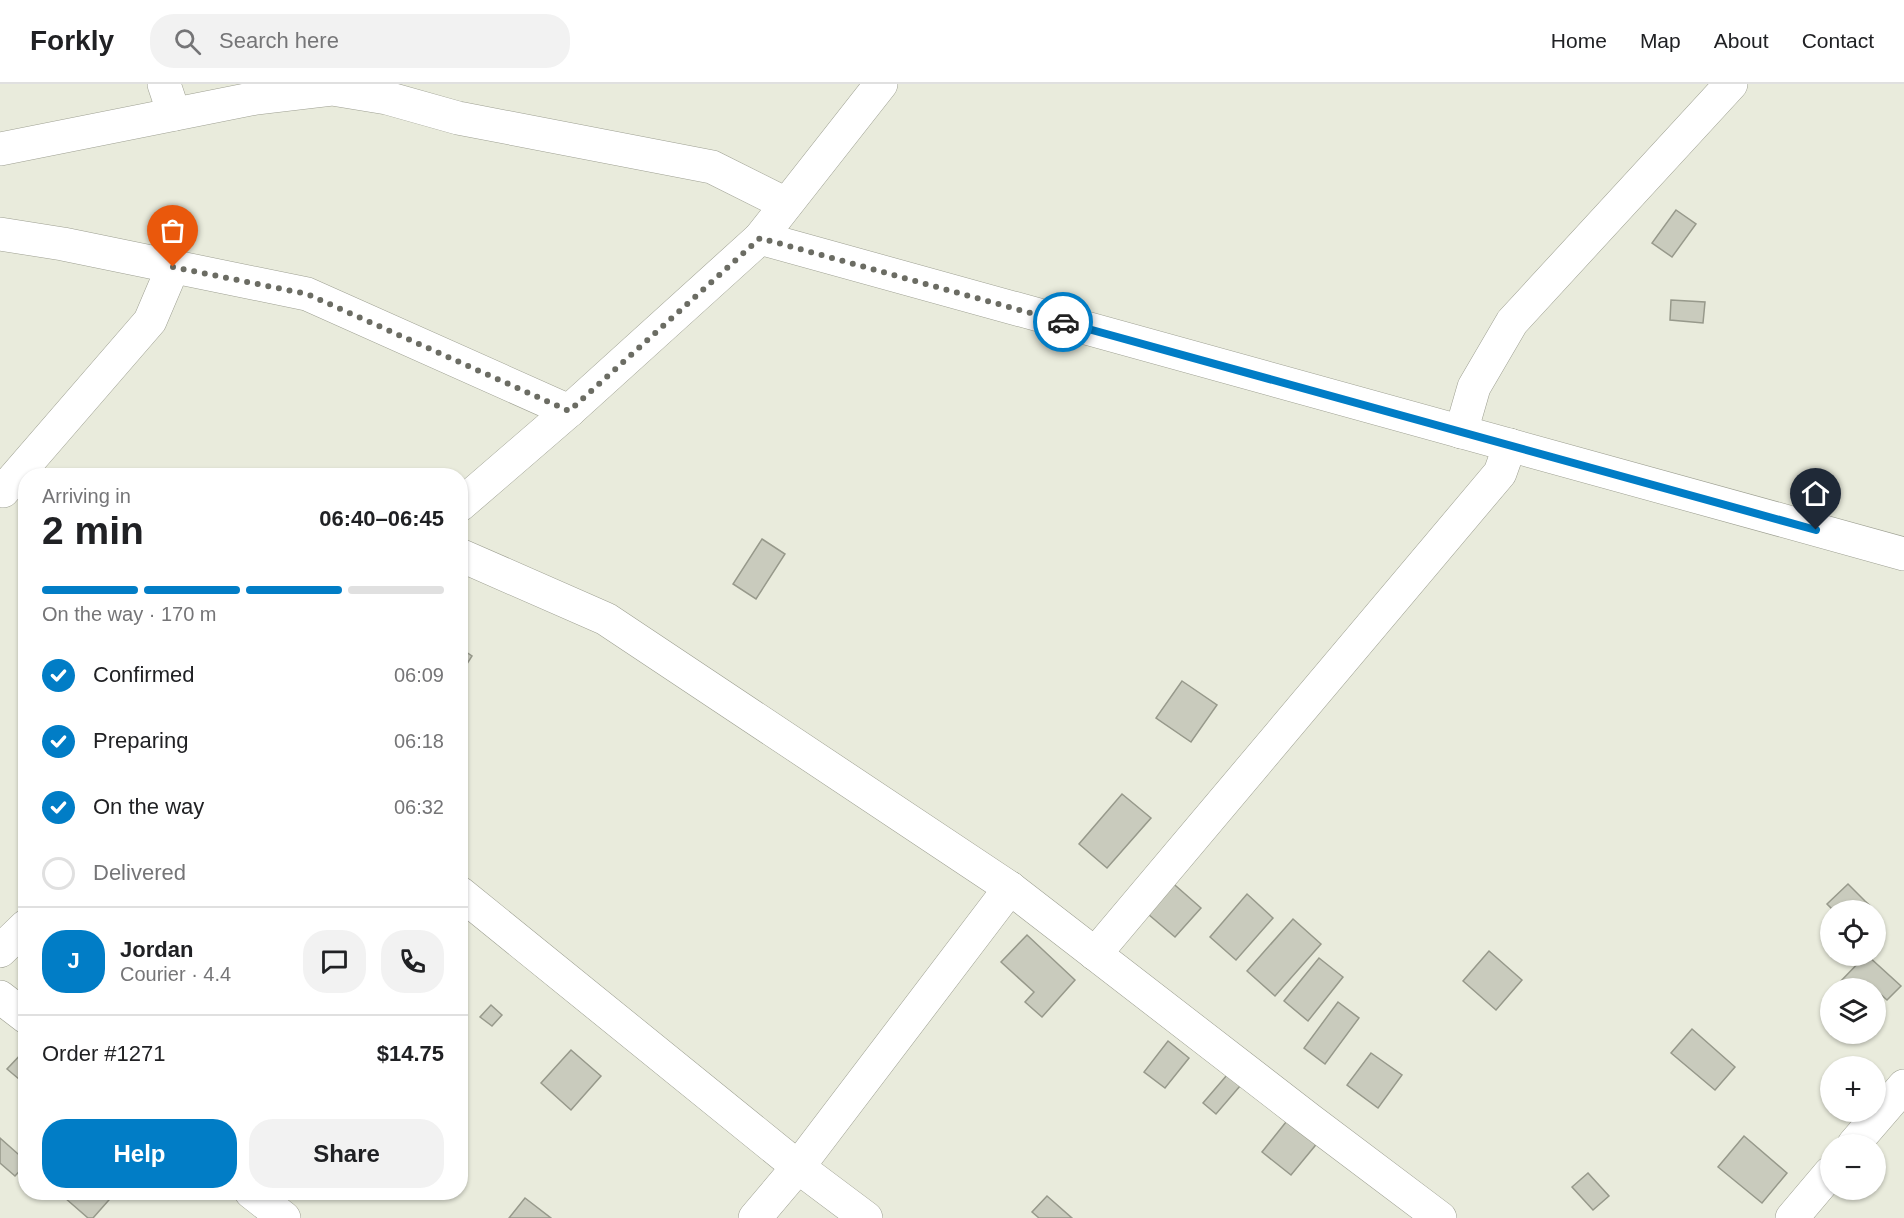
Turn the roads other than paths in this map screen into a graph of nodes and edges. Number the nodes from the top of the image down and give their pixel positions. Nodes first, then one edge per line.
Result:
1 (881, 84) edge
2 (1731, 84) edge
3 (169, 99) edge
4 (0, 149) edge
5 (786, 204) junction
6 (0, 234) edge
7 (760, 238) junction
8 (173, 267) junction
9 (569, 411) junction
10 (1461, 432) junction
11 (1510, 445) junction
12 (21, 468) edge
13 (18, 472) edge
14 (2, 490) edge
15 (468, 498) edge
16 (1904, 554) edge
17 (468, 559) edge
18 (1010, 888) junction
19 (468, 899) edge
20 (18, 934) edge
21 (0, 951) edge
22 (1095, 954) junction
23 (0, 997) edge
24 (18, 1011) edge
25 (1904, 1086) edge
26 (1863, 1134) edge
27 (798, 1167) junction
28 (1820, 1185) edge
29 (261, 1200) edge
30 (284, 1218) edge
31 (755, 1218) edge
32 (866, 1218) edge
33 (1440, 1218) edge
34 (1792, 1218) edge

1 - 5 street
2 - 10 street
3 - 4 street
3 - 5 street
5 - 7 street
6 - 8 street
7 - 9 street
7 - 10 street
8 - 9 street
8 - 12 street
9 - 15 street
10 - 11 street
11 - 16 street
11 - 22 street
13 - 14 street
17 - 18 street
18 - 22 street
18 - 27 street
19 - 27 street
20 - 21 street
22 - 33 street
23 - 24 street
25 - 26 street
27 - 31 street
27 - 32 street
28 - 34 street
29 - 30 street

